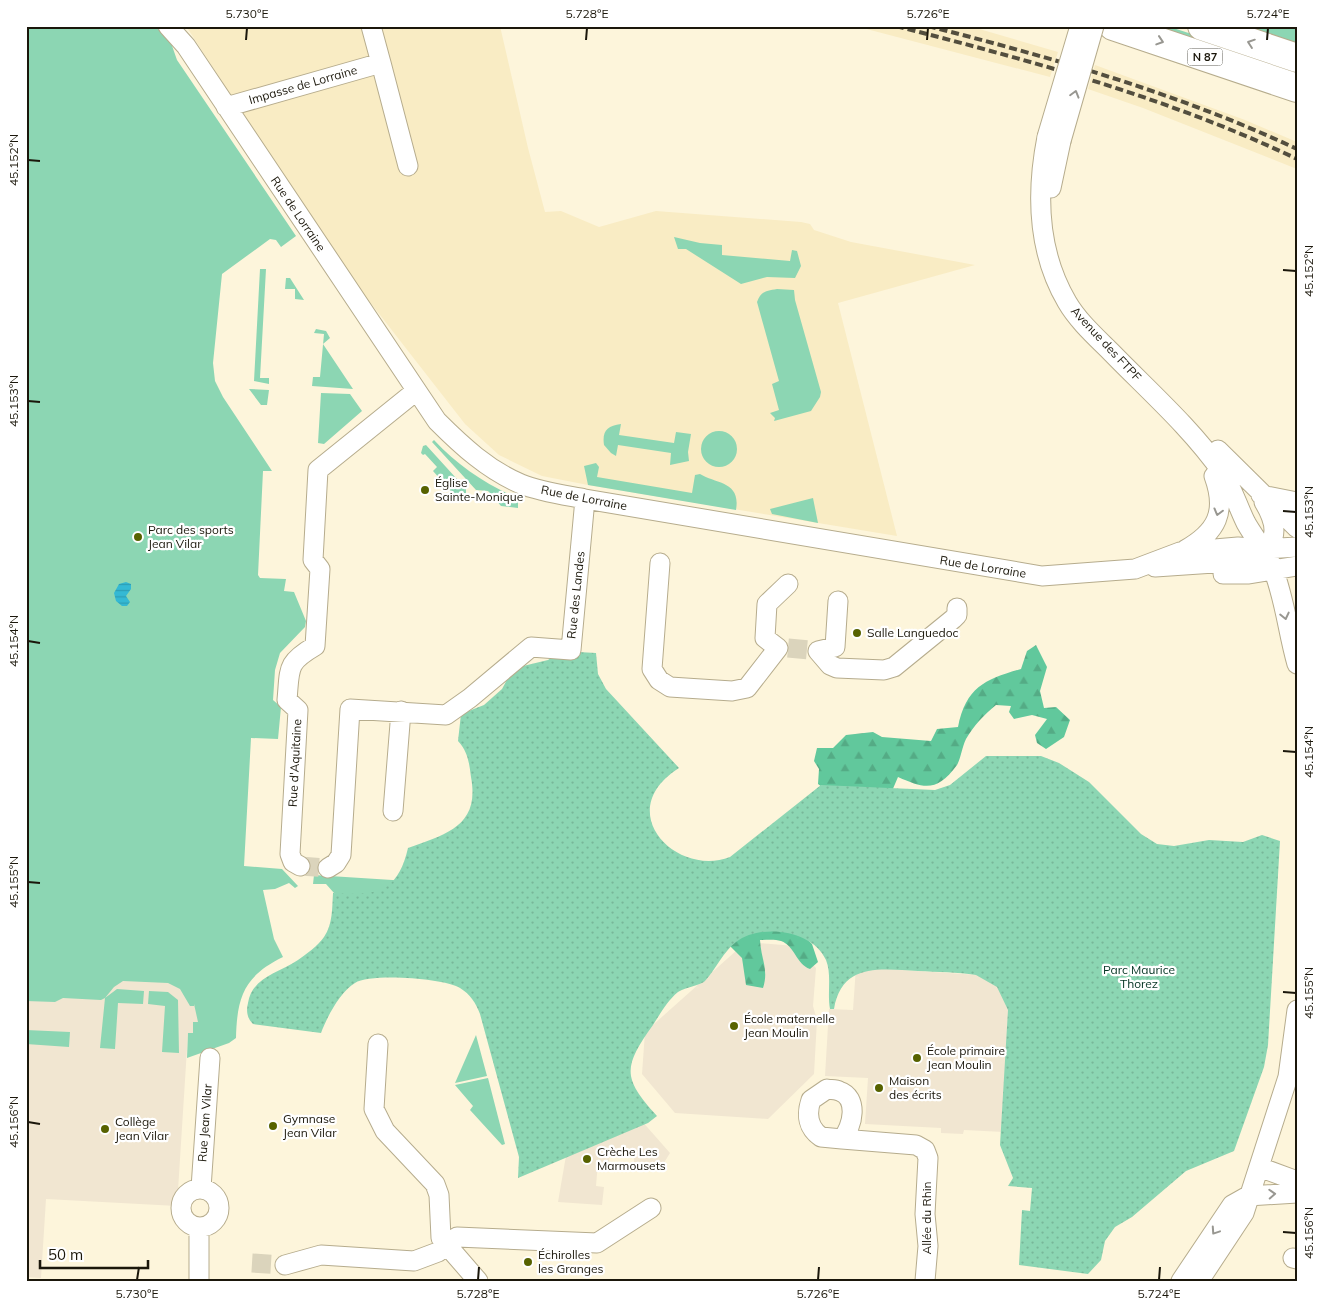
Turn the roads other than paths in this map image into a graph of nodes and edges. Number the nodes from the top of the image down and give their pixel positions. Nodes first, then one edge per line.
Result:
1 (168, 26) edge
2 (371, 26) edge
3 (1080, 26) edge
4 (1094, 26) edge
5 (1113, 26) edge
6 (1202, 26) edge
7 (1297, 58) edge
8 (380, 63) junction
9 (1297, 88) edge
10 (226, 106) junction
11 (1054, 139) junction
12 (408, 166) dead end
13 (1055, 279) junction
14 (416, 391) junction
15 (1260, 494) junction
16 (585, 500) junction
17 (1297, 502) edge
18 (1297, 528) edge
19 (1288, 551) edge
20 (1180, 552) junction
21 (660, 562) dead end
22 (1135, 568) junction
23 (1274, 569) junction
24 (788, 584) dead end
25 (838, 601) dead end
26 (957, 608) dead end
27 (1297, 664) edge
28 (401, 711) junction
29 (393, 811) dead end
30 (300, 866) dead end
31 (328, 868) dead end
32 (1297, 1010) edge
33 (378, 1044) dead end
34 (210, 1058) dead end
35 (842, 1139) dead end
36 (1259, 1167) junction
37 (1297, 1181) edge
38 (201, 1188) junction
39 (1297, 1193) edge
40 (1248, 1196) junction
41 (651, 1208) dead end
42 (199, 1227) junction
43 (285, 1265) tunnel mouth
44 (199, 1281) edge
45 (478, 1281) edge
46 (925, 1281) edge
47 (1181, 1281) edge
48 (1199, 1281) edge

1 - 10 street, Rue de Lorraine
2 - 8 street
3 - 11 street, Avenue des FTPF, bridge
11 -> 4 street, Avenue des FTPF, bridge
5 -> 9 highway, N 87
7 -> 6 highway, N 87
8 - 10 street, Impasse de Lorraine
8 - 12 street
10 - 14 street, Rue de Lorraine
11 - 13 street, Avenue des FTPF
11 - 15 street, Avenue des FTPF
13 - 19 street, Avenue des FTPF
13 -> 20 street
14 - 16 street, Rue de Lorraine
14 - 30 street, Rue d'Aquitaine
15 - 17 street
15 - 18 street, Avenue des FTPF
15 - 19 street
16 - 22 street, Rue de Lorraine
16 - 28 street, Rue des Landes
19 - 20 street, Rue de Lorraine
19 - 22 street
19 - 23 street, Rue de Lorraine
20 - 22 street, Rue de Lorraine
21 - 24 street
22 - 23 street, Rue de Lorraine
23 -> 27 street
25 - 26 street
28 - 29 street
28 - 31 street
32 - 36 street
33 - 45 street
34 - 38 street, Rue Jean Vilar
35 - 46 street, Allée du Rhin
36 - 37 street
36 - 40 street
38 - 42 street
38 - 42 street
40 -> 39 street
40 -> 47 street
40 - 48 street
41 - 43 street
42 - 44 street

